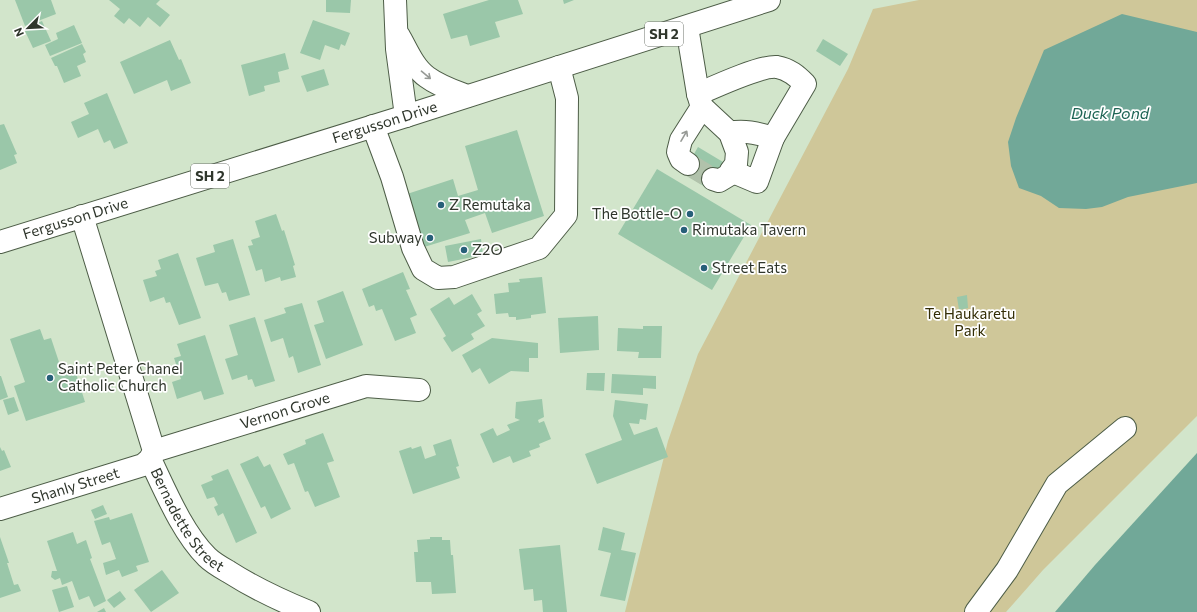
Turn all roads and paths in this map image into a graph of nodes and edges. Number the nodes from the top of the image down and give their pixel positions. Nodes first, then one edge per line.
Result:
1 (395, 0) edge
2 (769, 0) edge
3 (687, 26) junction
4 (396, 32) junction
5 (559, 67) junction
6 (468, 96) junction
7 (700, 100) junction
8 (406, 116) junction
9 (373, 126) junction
10 (730, 133) junction
11 (773, 138) junction
12 (688, 164) tunnel mouth
13 (82, 216) junction
14 (0, 242) edge
15 (418, 390) dead end
16 (1125, 428) dead end
17 (152, 455) junction
18 (0, 508) edge
19 (309, 612) edge
20 (976, 612) edge

1 - 4 main road
2 - 3 main road, Fergusson Drive / SH 2
3 - 5 main road, Fergusson Drive / SH 2
3 - 7 main road
4 -> 6 main road
4 - 8 main road
5 - 6 main road, Fergusson Drive / SH 2
5 - 9 main road
6 - 8 main road, Fergusson Drive / SH 2
7 - 10 main road
7 - 11 main road
12 -> 7 main road
8 - 9 main road, Fergusson Drive / SH 2
9 - 13 main road, Fergusson Drive / SH 2
10 - 11 main road
10 - 11 main road
13 - 14 main road, Fergusson Drive / SH 2
13 - 17 main road, Bernadette Street
15 - 17 main road, Vernon Grove
16 - 20 main road
17 - 18 main road, Shanly Street
17 - 19 main road, Bernadette Street

